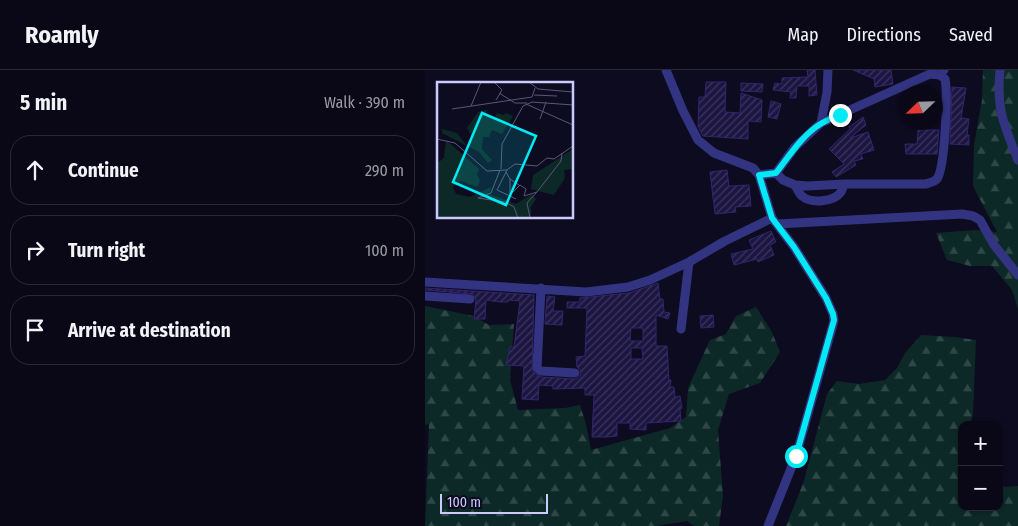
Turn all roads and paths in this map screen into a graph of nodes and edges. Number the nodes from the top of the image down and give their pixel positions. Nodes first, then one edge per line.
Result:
1 (666, 70) edge
2 (828, 70) edge
3 (1000, 70) edge
4 (942, 73) edge
5 (821, 123) junction
6 (1018, 160) edge
7 (776, 173) junction
8 (759, 175) junction
9 (844, 184) junction
10 (795, 185) junction
11 (775, 221) junction
12 (689, 262) junction
13 (1018, 275) edge
14 (425, 282) edge
15 (541, 288) junction
16 (425, 296) edge
17 (470, 300) dead end
18 (681, 329) dead end
19 (575, 373) dead end
20 (768, 526) edge

1 - 8 street
2 - 5 street
3 - 6 street
4 - 5 street
4 - 9 street
5 - 7 street
7 - 8 street
7 - 10 street
8 - 11 street
9 - 10 street
9 - 10 street
11 - 12 street
11 - 13 street
11 - 20 street
12 - 15 street
12 - 18 street
14 - 15 street
15 - 19 street
16 - 17 street

